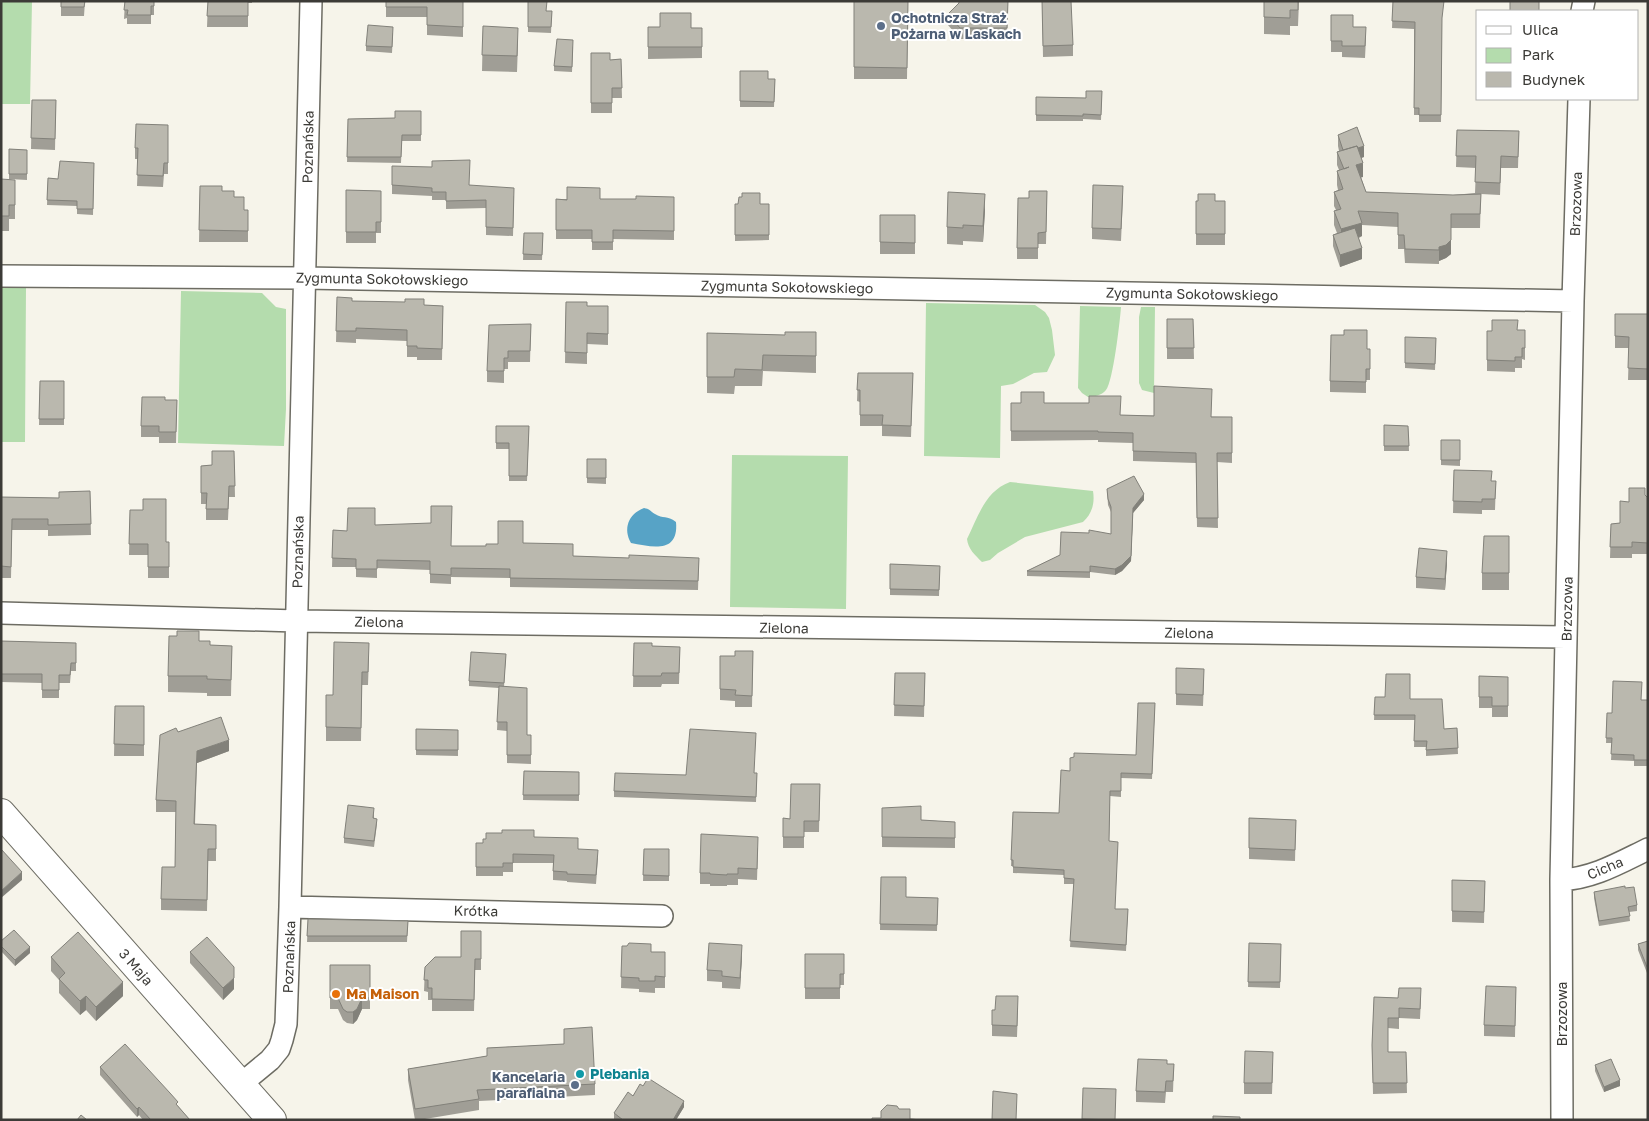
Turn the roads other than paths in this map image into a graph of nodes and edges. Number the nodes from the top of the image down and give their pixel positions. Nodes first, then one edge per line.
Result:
1 (311, 1) edge
2 (1579, 100) edge
3 (1, 276) edge
4 (305, 278) junction
5 (1573, 301) junction
6 (1, 613) edge
7 (297, 621) junction
8 (1566, 638) junction
9 (1, 813) edge
10 (1648, 849) edge
11 (1561, 880) junction
12 (290, 907) junction
13 (662, 916) dead end
14 (241, 1084) junction
15 (272, 1120) edge
16 (1562, 1120) edge

1 - 4 street, Poznańska
2 - 5 street, Brzozowa
3 - 4 street, Zygmunta Sokołowskiego
4 - 5 street, Zygmunta Sokołowskiego
4 - 7 street, Poznańska
5 - 8 street, Brzozowa
6 - 7 street, Zielona
7 - 8 street, Zielona
7 - 12 street, Poznańska
8 - 11 street, Brzozowa
9 - 14 street, 3 Maja
10 - 11 street, Cicha
11 - 16 street, Brzozowa
12 - 13 street, Krótka
12 - 14 street, Poznańska
14 - 15 street, 3 Maja

